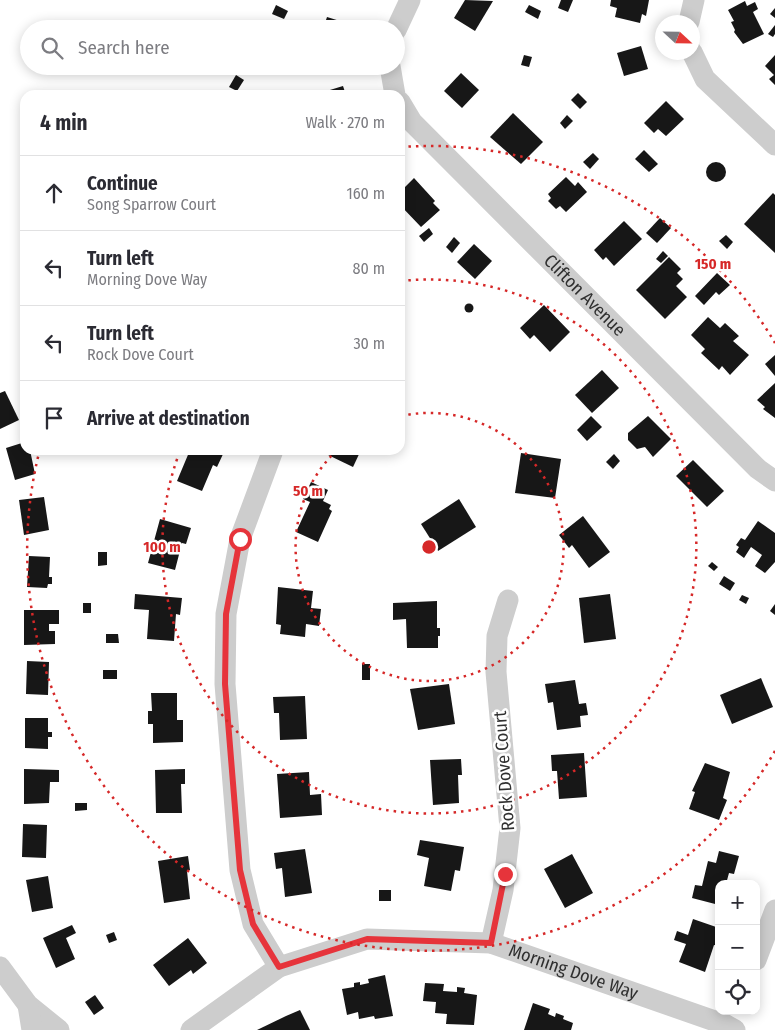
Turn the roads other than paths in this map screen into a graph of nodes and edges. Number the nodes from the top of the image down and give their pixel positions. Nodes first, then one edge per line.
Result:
1 (410, 0) edge
2 (694, 0) edge
3 (691, 15) edge
4 (401, 20) edge
5 (696, 60) edge
6 (392, 75) edge
7 (394, 90) edge
8 (405, 110) edge
9 (775, 145) edge
10 (271, 455) edge
11 (775, 481) edge
12 (508, 600) dead end
13 (775, 910) edge
14 (491, 943) junction
15 (760, 949) edge
16 (0, 967) edge
17 (279, 967) junction
18 (28, 1005) junction
19 (731, 1022) edge
20 (32, 1030) edge
21 (59, 1030) edge
22 (192, 1030) edge

1 - 4 street
2 - 3 street
5 - 9 street
6 - 7 street
8 - 11 street, Clifton Avenue
10 - 17 street
12 - 14 street, Rock Dove Court
13 - 15 street
14 - 17 street, Morning Dove Way
14 - 19 street, Morning Dove Way
16 - 18 street
17 - 22 street, Morning Dove Way
18 - 20 street
18 - 21 street

